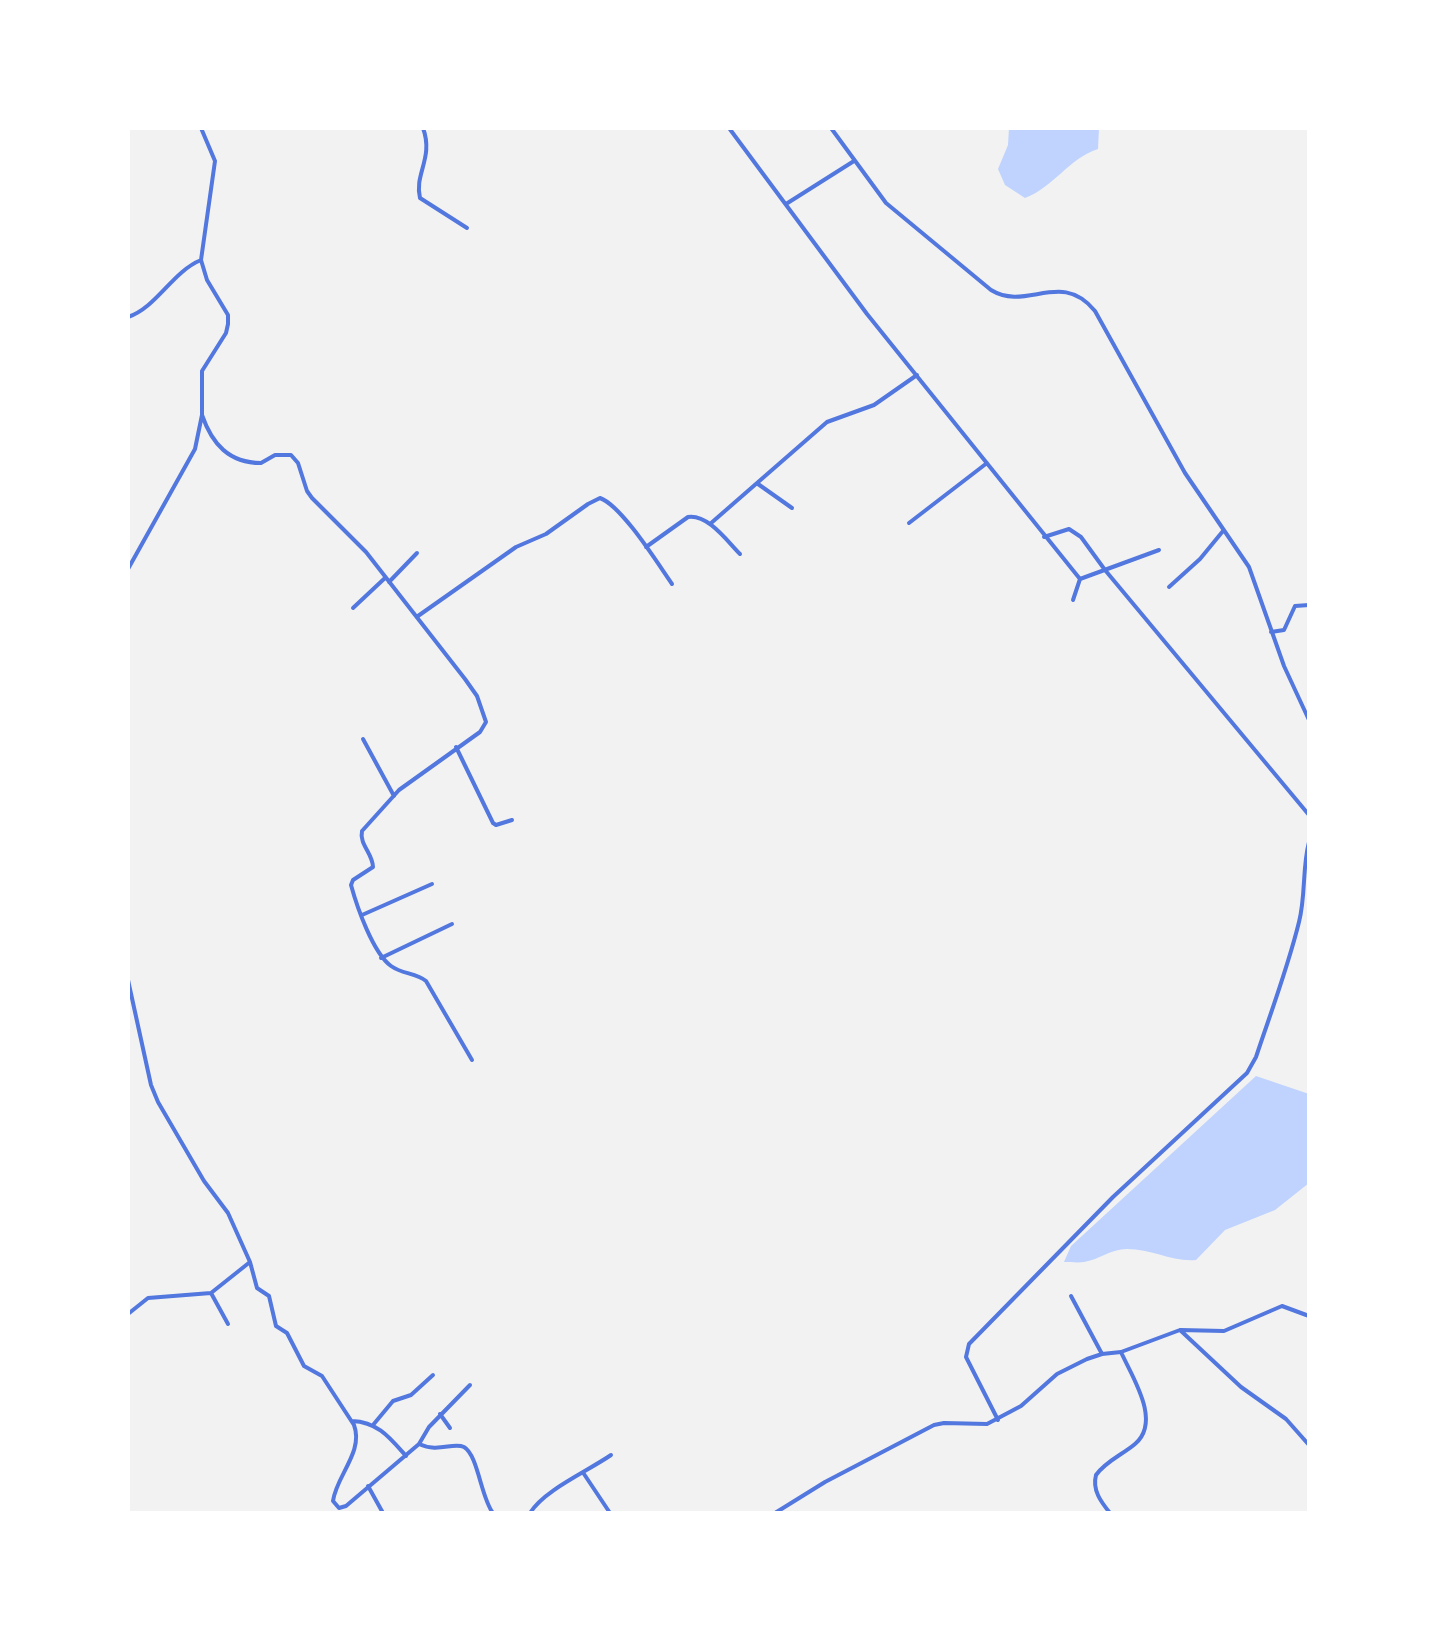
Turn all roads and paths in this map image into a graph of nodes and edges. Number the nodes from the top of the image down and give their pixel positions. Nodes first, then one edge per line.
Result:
1 (201, 128) edge
2 (423, 128) edge
3 (729, 128) edge
4 (831, 128) edge
5 (854, 161) junction
6 (786, 204) junction
7 (467, 228) dead end
8 (201, 260) junction
9 (128, 317) edge
10 (917, 375) junction
11 (202, 415) junction
12 (987, 463) junction
13 (757, 484) junction
14 (792, 508) dead end
15 (909, 523) dead end
16 (710, 524) junction
17 (1223, 531) junction
18 (1044, 537) junction
19 (646, 547) junction
20 (1159, 550) dead end
21 (417, 553) dead end
22 (740, 554) dead end
23 (128, 569) edge
24 (1105, 570) junction
25 (1080, 579) junction
26 (387, 580) junction
27 (672, 584) dead end
28 (1169, 587) dead end
29 (1073, 600) dead end
30 (1309, 605) edge
31 (353, 608) dead end
32 (418, 616) junction
33 (1271, 632) junction
34 (1309, 720) edge
35 (363, 739) dead end
36 (456, 747) junction
37 (394, 796) junction
38 (1309, 815) edge
39 (512, 820) dead end
40 (1309, 842) edge
41 (432, 884) dead end
42 (362, 915) junction
43 (452, 924) dead end
44 (381, 958) junction
45 (128, 980) edge
46 (472, 1060) dead end
47 (250, 1262) junction
48 (211, 1293) junction
49 (1071, 1296) dead end
50 (128, 1314) edge
51 (1309, 1316) edge
52 (228, 1324) dead end
53 (1180, 1330) junction
54 (1121, 1352) junction
55 (1102, 1354) junction
56 (433, 1375) dead end
57 (470, 1385) dead end
58 (440, 1414) junction
59 (998, 1420) junction
60 (352, 1421) junction
61 (373, 1425) junction
62 (450, 1428) dead end
63 (419, 1444) junction
64 (1309, 1445) edge
65 (611, 1455) dead end
66 (406, 1456) junction
67 (584, 1474) junction
68 (368, 1486) junction
69 (383, 1513) edge
70 (493, 1513) edge
71 (530, 1513) edge
72 (610, 1513) edge
73 (775, 1513) edge
74 (1110, 1513) edge

1 - 8 street
2 - 7 street
3 - 6 street
4 - 5 street
5 - 6 street
5 - 17 street
6 - 10 street
8 - 9 street
8 - 11 street
10 - 12 street
10 - 13 street
11 - 23 street
11 - 26 street
12 - 15 street
12 - 18 street
13 - 14 street
13 - 16 street
16 - 19 street
16 - 22 street
17 - 28 street
17 - 33 street
18 - 24 street
18 - 25 street
19 - 27 street
19 - 32 street
20 - 24 street
21 - 26 street
24 - 25 street
24 - 38 street
25 - 29 street
26 - 31 street
26 - 32 street
30 - 33 street
32 - 36 street
33 - 34 street
35 - 37 street
36 - 37 street
36 - 39 street
37 - 42 street
40 - 59 street
41 - 42 street
42 - 44 street
43 - 44 street
44 - 46 street
45 - 47 street
47 - 48 street
47 - 60 street
48 - 50 street
48 - 52 street
49 - 55 street
51 - 53 street
53 - 54 street
53 - 64 street
54 - 55 street
54 - 74 street
55 - 59 street
56 - 61 street
57 - 58 street
58 - 62 street
58 - 63 street
59 - 73 street
60 - 61 street
60 - 68 street
61 - 66 street
63 - 66 street
63 - 70 street
65 - 67 street
66 - 68 street
67 - 71 street
67 - 72 street
68 - 69 street

